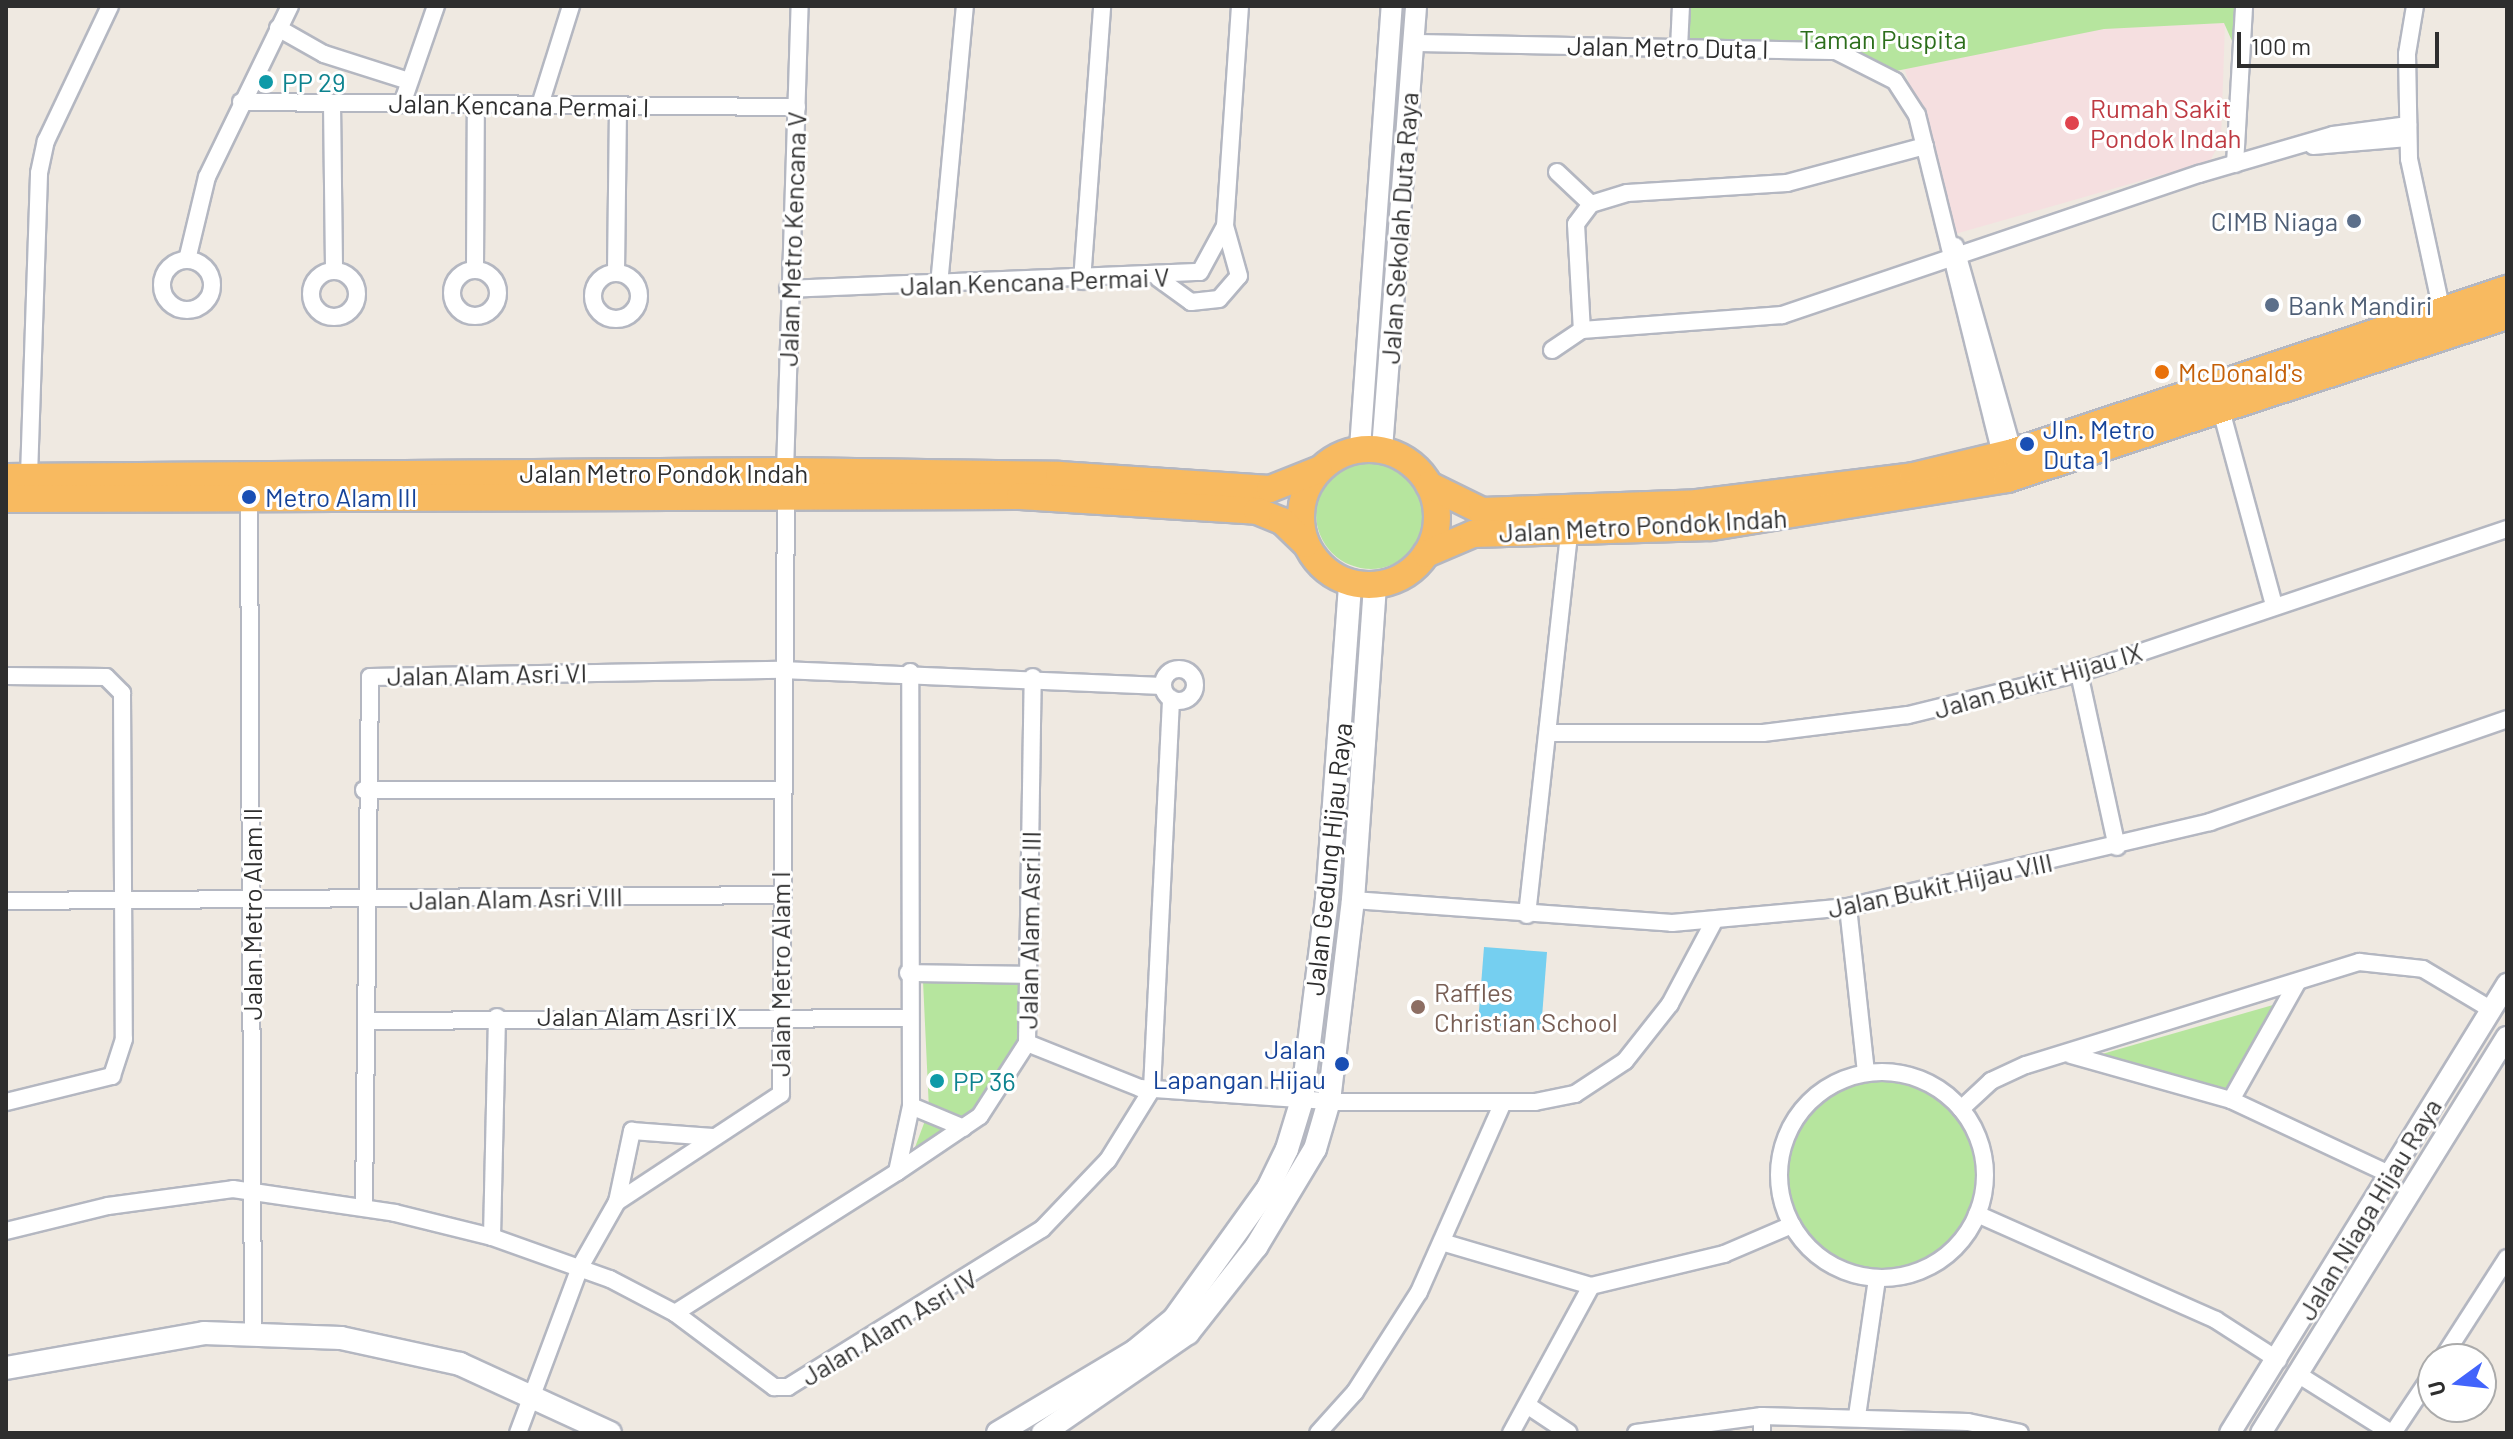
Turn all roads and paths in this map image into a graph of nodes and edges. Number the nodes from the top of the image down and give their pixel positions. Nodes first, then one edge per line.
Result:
1 (110, 6) edge
2 (290, 6) edge
3 (436, 6) edge
4 (571, 6) edge
5 (800, 6) edge
6 (965, 6) edge
7 (1102, 6) edge
8 (1240, 6) edge
9 (1392, 6) edge
10 (1416, 6) edge
11 (1681, 6) edge
12 (2244, 6) edge
13 (2415, 6) edge
14 (278, 28) junction
15 (1413, 43) junction
16 (1679, 48) junction
17 (406, 80) junction
18 (241, 102) junction
19 (332, 103) junction
20 (402, 104) junction
21 (476, 104) junction
22 (540, 105) junction
23 (618, 105) junction
24 (797, 107) junction
25 (2408, 131) junction
26 (1925, 146) junction
27 (2235, 164) junction
28 (1557, 172) dead end
29 (1591, 204) junction
30 (1225, 226) junction
31 (1954, 256) junction
32 (187, 260) dead end
33 (475, 269) dead end
34 (334, 270) dead end
35 (616, 272) dead end
36 (1158, 278) junction
37 (1082, 281) junction
38 (939, 285) junction
39 (788, 289) junction
40 (2507, 289) edge
41 (2507, 316) edge
42 (2445, 323) junction
43 (1582, 330) junction
44 (1552, 350) dead end
45 (1363, 410) junction
46 (2221, 410) junction
47 (1385, 413) junction
48 (1371, 449) junction
49 (2010, 466) junction
50 (1318, 470) junction
51 (17, 476) edge
52 (786, 484) junction
53 (1429, 485) junction
54 (249, 497) junction
55 (6, 499) edge
56 (2507, 529) edge
57 (1569, 533) junction
58 (1306, 544) junction
59 (1426, 554) junction
60 (1363, 584) junction
61 (2274, 605) junction
62 (1350, 616) junction
63 (1373, 617) junction
64 (781, 670) junction
65 (910, 672) junction
66 (2079, 673) junction
67 (6, 676) edge
68 (1033, 677) junction
69 (2507, 719) edge
70 (1551, 733) junction
71 (364, 790) junction
72 (779, 790) junction
73 (2117, 847) junction
74 (779, 895) junction
75 (253, 899) junction
76 (124, 900) junction
77 (366, 900) junction
78 (1353, 900) junction
79 (6, 901) edge
80 (1848, 907) junction
81 (1527, 915) junction
82 (1713, 923) junction
83 (908, 973) junction
84 (1030, 975) junction
85 (2297, 983) junction
86 (2507, 984) edge
87 (2490, 1009) junction
88 (781, 1016) junction
89 (497, 1017) junction
90 (907, 1018) junction
91 (366, 1021) junction
92 (2507, 1037) edge
93 (1027, 1043) junction
94 (2071, 1055) junction
95 (1866, 1072) junction
96 (1152, 1089) junction
97 (1302, 1100) junction
98 (2231, 1100) junction
99 (1329, 1101) junction
100 (6, 1102) edge
101 (1502, 1105) junction
102 (911, 1106) junction
103 (1961, 1109) junction
104 (964, 1128) junction
105 (713, 1137) junction
106 (897, 1172) junction
107 (2389, 1174) junction
108 (251, 1192) junction
109 (617, 1202) junction
110 (364, 1207) junction
111 (1977, 1214) junction
112 (1792, 1225) junction
113 (6, 1231) edge
114 (492, 1237) junction
115 (1445, 1243) junction
116 (2507, 1258) edge
117 (580, 1267) junction
118 (1877, 1279) junction
119 (1591, 1286) junction
120 (675, 1313) junction
121 (253, 1332) junction
122 (2452, 1343) edge
123 (2278, 1360) junction
124 (6, 1368) edge
125 (2299, 1375) junction
126 (538, 1394) junction
127 (2417, 1396) edge
128 (1527, 1405) junction
129 (1857, 1416) junction
130 (1762, 1424) edge
131 (1885, 1425) edge
132 (2235, 1431) edge
133 (1640, 1432) edge
134 (2012, 1432) edge
135 (518, 1433) edge
136 (610, 1433) edge
137 (998, 1433) edge
138 (1043, 1433) edge
139 (1318, 1433) edge
140 (1511, 1433) edge
141 (1569, 1433) edge
142 (2261, 1433) edge
143 (2392, 1433) edge

1 - 51 street
2 - 14 street
3 - 17 street
4 - 22 street
5 - 24 street, Jalan Metro Kencana V
6 - 38 street
7 - 37 street
8 - 30 street, Jalan Kencana Permai V
9 - 45 street, Jalan Sekolah Duta Raya
10 - 15 street, Jalan Sekolah Duta Raya
11 - 16 street
12 - 27 street
13 - 25 street
14 - 17 street
14 - 18 street
15 - 16 street, Jalan Metro Duta I
15 - 47 street, Jalan Sekolah Duta Raya
16 - 26 street, Jalan Metro Duta I
17 - 20 street
18 - 19 street, Jalan Kencana Permai I
18 - 32 street
19 - 20 street, Jalan Kencana Permai I
19 - 34 street
20 - 21 street, Jalan Kencana Permai I
21 - 22 street, Jalan Kencana Permai I
21 - 33 street
22 - 23 street, Jalan Kencana Permai I
23 - 24 street, Jalan Kencana Permai I
23 - 35 street
24 - 39 street, Jalan Metro Kencana V
25 - 27 street
25 - 42 street
26 - 29 street
26 - 31 street, Jalan Metro Duta I
27 - 31 street
28 - 29 street
29 - 43 street
30 - 36 street, Jalan Kencana Permai V
30 - 36 street
31 - 43 street
31 - 49 street, Jalan Metro Duta I
36 - 37 street, Jalan Kencana Permai V
37 - 38 street, Jalan Kencana Permai V
38 - 39 street, Jalan Kencana Permai V
39 - 52 street, Jalan Metro Kencana V
40 - 42 highway, Jalan Metro Pondok Indah
41 - 42 highway, Jalan Metro Pondok Indah
42 - 46 highway, Jalan Metro Pondok Indah
42 - 49 highway, Jalan Metro Pondok Indah
43 - 44 street
45 - 47 street
45 - 48 street, Jalan Sekolah Duta Raya
46 - 49 highway, Jalan Metro Pondok Indah
46 - 61 street
47 - 48 street, Jalan Sekolah Duta Raya
48 - 50 highway
48 - 53 highway
49 - 53 highway, Jalan Metro Pondok Indah
49 - 57 highway, Jalan Metro Pondok Indah
50 - 52 highway, Jalan Metro Pondok Indah
50 - 58 highway
51 - 52 highway, Jalan Metro Pondok Indah
52 - 54 highway, Jalan Metro Pondok Indah
52 - 58 highway, Jalan Metro Pondok Indah
52 - 64 street, Jalan Metro Alam I
53 - 59 highway
54 - 55 highway, Jalan Metro Pondok Indah
54 - 75 street, Jalan Metro Alam II
56 - 61 street, Jalan Bukit Hijau IX
57 - 59 highway, Jalan Metro Pondok Indah
57 - 70 street
58 - 60 highway
59 - 60 highway
60 - 62 main road, Jalan Gedung Hijau Raya
60 - 63 main road, Jalan Gedung Hijau Raya
61 - 66 street, Jalan Bukit Hijau IX
62 - 63 main road
62 - 97 main road, Jalan Gedung Hijau Raya
63 - 78 main road, Jalan Gedung Hijau Raya
64 - 65 street
64 - 71 street, Jalan Alam Asri VI
64 - 72 street, Jalan Metro Alam I
65 - 68 street
65 - 83 street
66 - 70 street, Jalan Bukit Hijau IX
66 - 73 street
67 - 76 street
68 - 84 street, Jalan Alam Asri III
68 - 96 street
69 - 73 street, Jalan Bukit Hijau VIII
70 - 81 street
71 - 72 street
71 - 77 street, Jalan Alam Asri VI
72 - 74 street, Jalan Metro Alam I
73 - 80 street, Jalan Bukit Hijau VIII
74 - 77 street, Jalan Alam Asri VIII
74 - 88 street, Jalan Metro Alam I
75 - 76 street, Jalan Alam Asri VIII
75 - 77 street, Jalan Alam Asri VIII
75 - 108 street, Jalan Metro Alam II
76 - 79 street, Jalan Alam Asri VIII
76 - 100 street
77 - 91 street, Jalan Alam Asri VI
78 - 81 street, Jalan Bukit Hijau VIII
78 - 99 main road, Jalan Gedung Hijau Raya
80 - 82 street, Jalan Bukit Hijau VIII
80 - 95 street
81 - 82 street, Jalan Bukit Hijau VIII
82 - 101 street
83 - 84 street
83 - 90 street
84 - 93 street, Jalan Alam Asri III
85 - 87 street
85 - 94 street
85 - 98 street
86 - 87 street, Jalan Niaga Hijau Raya
87 - 107 street, Jalan Niaga Hijau Raya
88 - 89 street, Jalan Alam Asri IX
88 - 90 street, Jalan Alam Asri IX
88 - 105 street, Jalan Metro Alam I
89 - 91 street, Jalan Alam Asri IX
89 - 114 street
90 - 102 street
91 - 110 street, Jalan Alam Asri VI
92 - 125 street, Jalan Niaga Hijau Raya
93 - 96 street
93 - 104 street, Jalan Alam Asri III
94 - 98 street
94 - 103 street
95 - 103 street
95 - 112 street
96 - 97 street
96 - 120 street, Jalan Alam Asri IV
97 - 99 street
97 - 137 main road, Jalan Gedung Hijau Raya
98 - 107 street
99 - 101 street
99 - 138 main road, Jalan Gedung Hijau Raya
101 - 115 street
102 - 104 street
102 - 106 street
103 - 111 street
104 - 106 street, Jalan Alam Asri III
105 - 109 street, Jalan Metro Alam I
105 - 109 street
106 - 120 street, Jalan Alam Asri III
107 - 123 street, Jalan Niaga Hijau Raya
108 - 110 street, Jalan Alam Asri IV
108 - 113 street, Jalan Alam Asri IV
108 - 121 street, Jalan Metro Alam II
109 - 117 street, Jalan Metro Alam I
110 - 114 street, Jalan Alam Asri IV
111 - 118 street
111 - 123 street
112 - 118 street
112 - 119 street
114 - 117 street, Jalan Alam Asri IV
115 - 119 street
115 - 139 street
116 - 122 street
117 - 120 street, Jalan Alam Asri IV
117 - 126 street, Jalan Metro Alam I
118 - 129 street
119 - 128 street
121 - 124 main road
121 - 126 main road
123 - 132 street, Jalan Niaga Hijau Raya
125 - 142 street, Jalan Niaga Hijau Raya
125 - 143 street
126 - 135 street, Jalan Metro Alam I
126 - 136 main road
127 - 143 street
128 - 140 street
128 - 141 street
129 - 130 street
129 - 131 street
130 - 133 street
131 - 134 street

